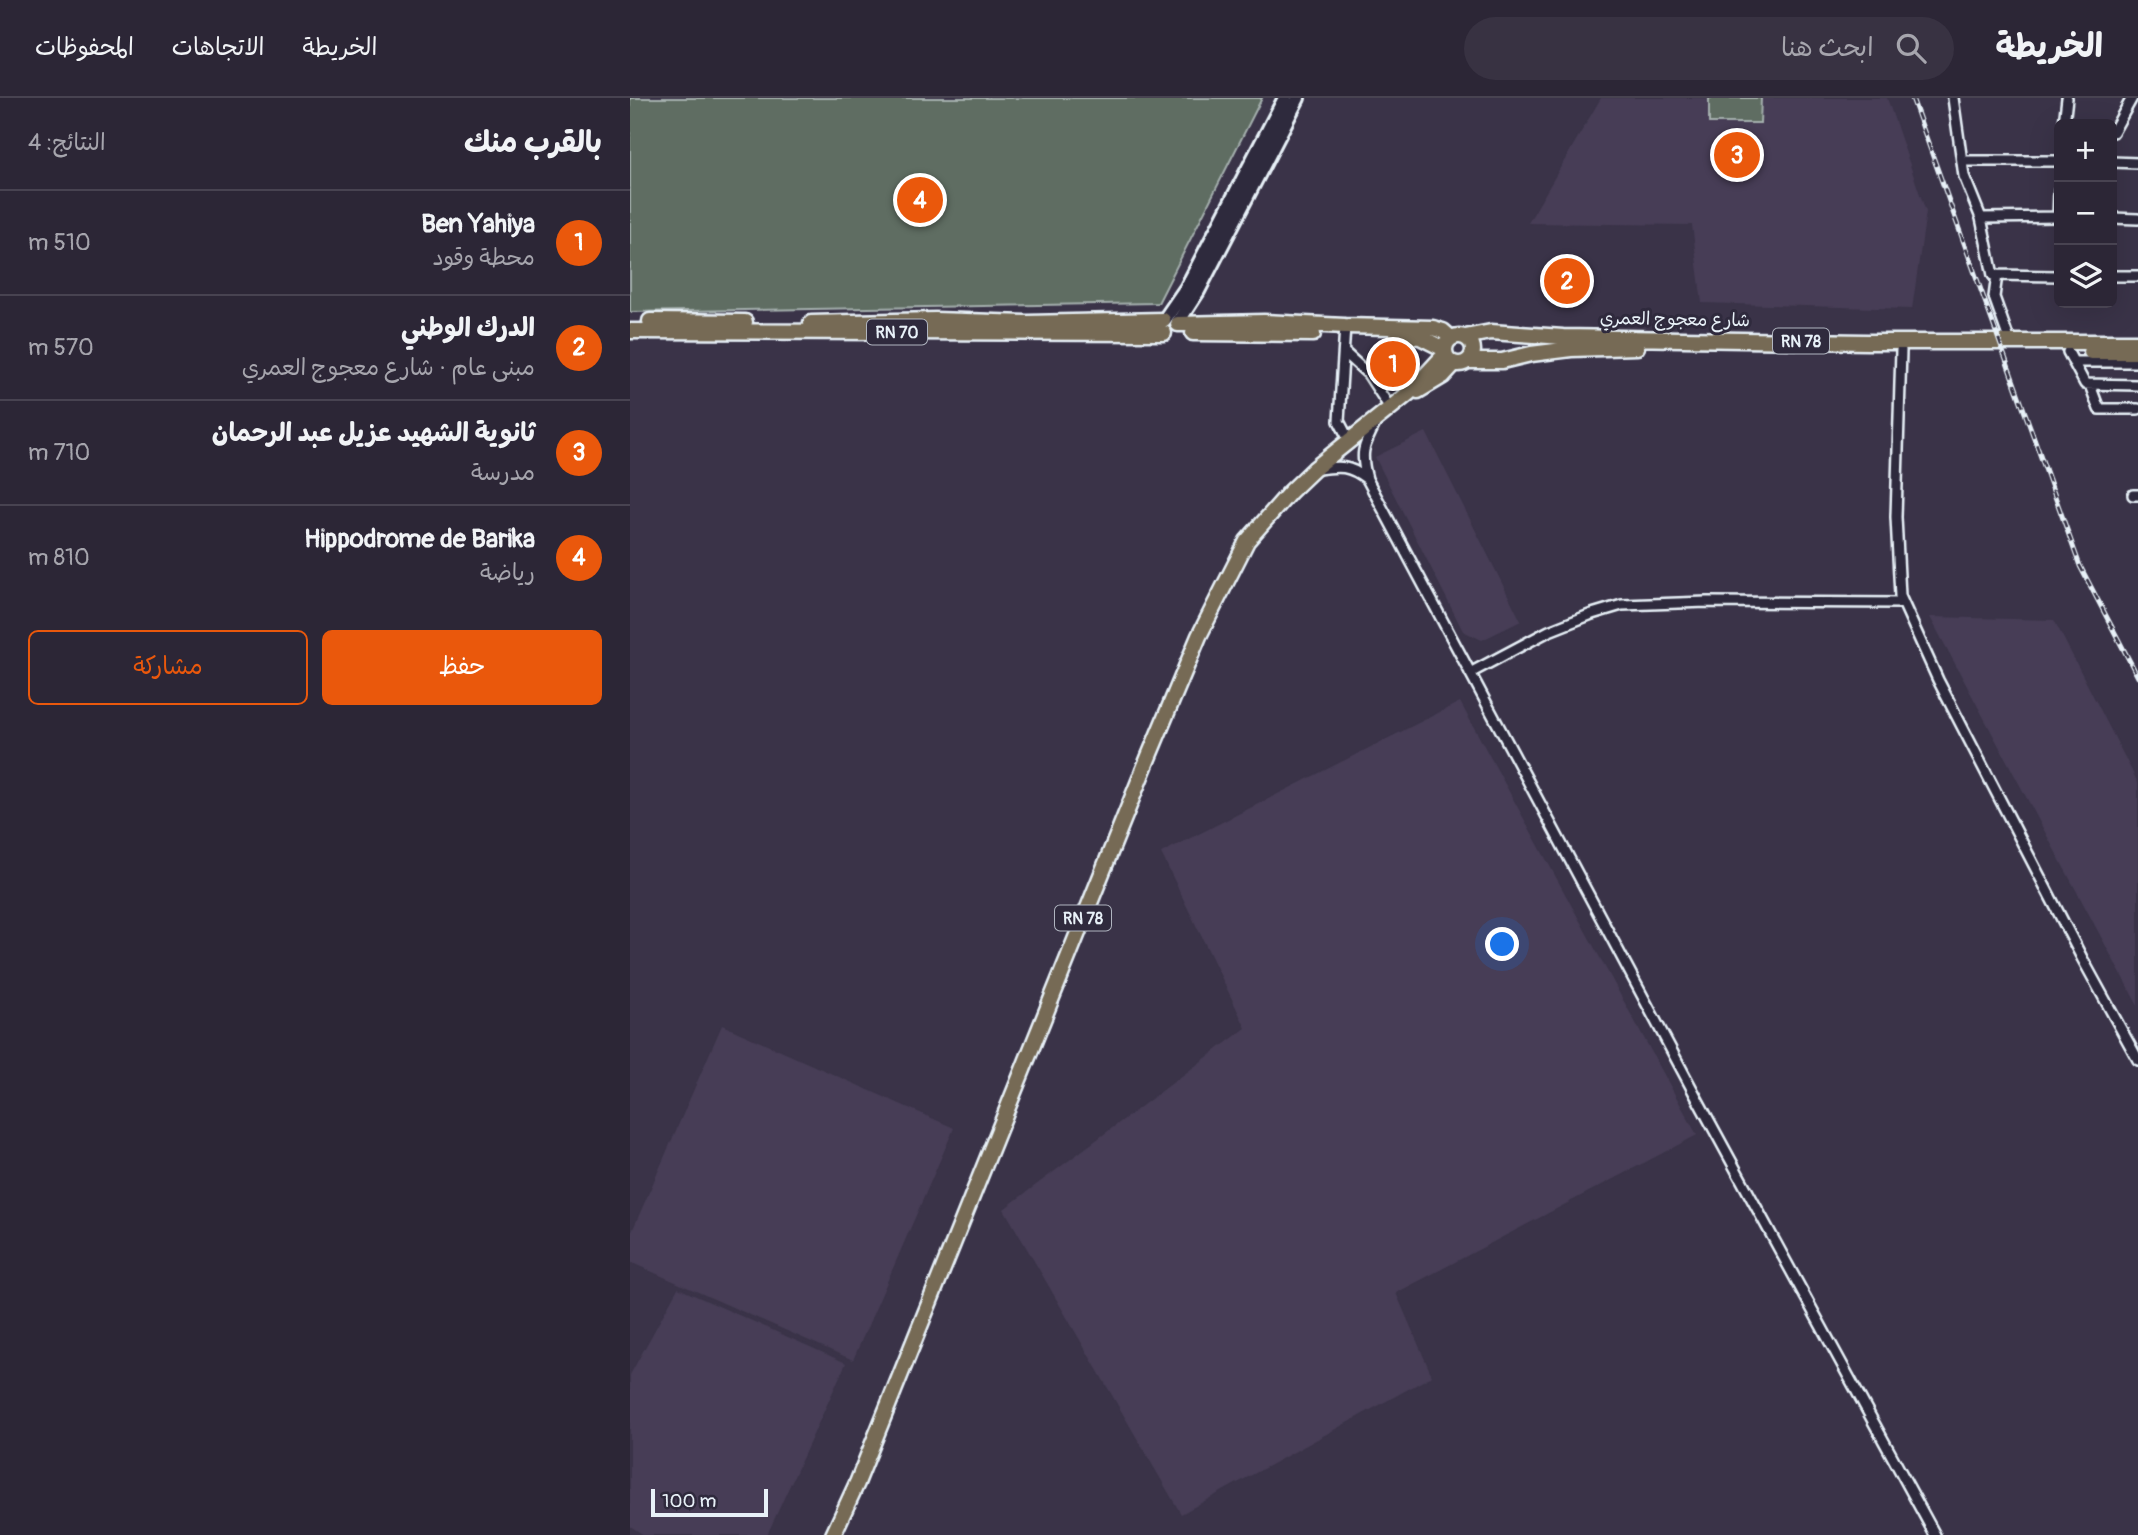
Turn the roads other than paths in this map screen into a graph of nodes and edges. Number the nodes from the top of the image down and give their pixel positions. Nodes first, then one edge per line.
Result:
1 (1285, 98) edge
2 (1298, 98) edge
3 (1953, 98) edge
4 (2067, 98) edge
5 (2132, 98) edge
6 (2065, 119) edge
7 (2117, 125) edge
8 (1963, 161) junction
9 (2054, 161) edge
10 (2117, 162) edge
11 (2138, 163) edge
12 (1980, 218) junction
13 (2054, 218) edge
14 (2117, 218) edge
15 (2138, 219) edge
16 (1997, 275) junction
17 (2054, 276) edge
18 (2117, 276) edge
19 (2138, 276) edge
20 (630, 321) edge
21 (1171, 325) junction
22 (719, 326) junction
23 (1345, 330) junction
24 (630, 331) edge
25 (1393, 335) joint
26 (2010, 342) junction
27 (2138, 342) edge
28 (1455, 350) junction
29 (1901, 350) junction
30 (1344, 352) junction
31 (2138, 352) edge
32 (2070, 357) junction
33 (2138, 362) edge
34 (2090, 385) junction
35 (2138, 385) edge
36 (1390, 408) junction
37 (2138, 409) edge
38 (1378, 419) junction
39 (1349, 440) junction
40 (1314, 469) junction
41 (1367, 479) junction
42 (1903, 603) junction
43 (1470, 673) junction
44 (2138, 1060) edge
45 (857, 1483) junction
46 (833, 1535) edge
47 (839, 1535) edge
48 (1935, 1535) edge

1 - 21 street
2 - 21 street
3 - 8 street
4 - 6 street
5 - 7 street
8 - 9 street
8 - 12 street
10 - 11 street
12 - 13 street
12 - 16 street
14 - 15 street
16 - 17 street
16 - 26 street
18 - 19 street
20 - 22 main road, RN 70
21 - 22 main road, RN 70
21 - 23 main road, RN 70
22 - 24 main road, RN 70
23 - 25 main road, RN 70
23 - 28 main road, RN 70
23 - 30 street
25 - 28 main road, RN 78
26 - 27 main road, شارع معجوج العمري / RN 78
26 - 28 main road, شارع معجوج العمري / RN 78
28 - 29 main road, شارع معجوج العمري / RN 78
28 - 36 main road, RN 78
29 - 32 main road, شارع معجوج العمري / RN 78
29 - 42 street
30 - 36 street
30 - 39 street
31 - 32 main road, شارع معجوج العمري / RN 78
32 - 33 street
32 - 34 street
34 - 35 street
34 - 37 street
36 - 38 main road, RN 78
38 - 39 main road, RN 78
38 - 41 street
39 - 40 main road, RN 78
40 - 41 street
40 - 45 main road, RN 78
41 - 43 street
42 - 43 street
42 - 44 street
43 - 48 street
45 - 46 main road
45 - 47 main road

